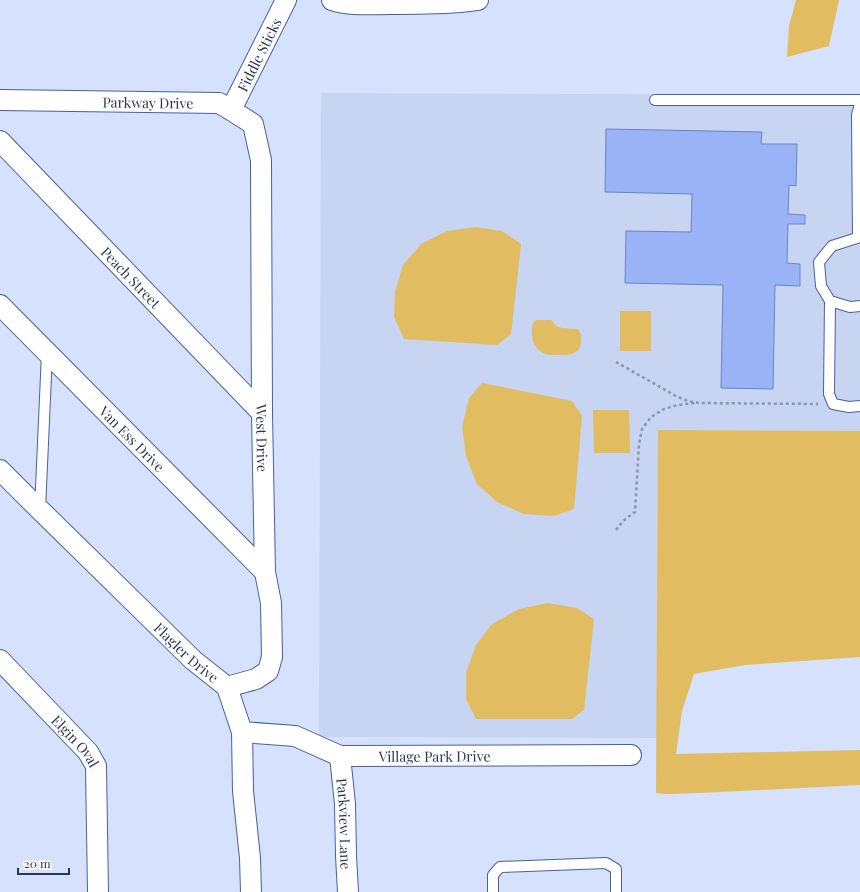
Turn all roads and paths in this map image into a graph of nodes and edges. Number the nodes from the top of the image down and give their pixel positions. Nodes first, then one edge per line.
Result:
1 (286, 0) edge
2 (332, 0) edge
3 (478, 0) edge
4 (0, 100) edge
5 (655, 100) dead end
6 (860, 100) edge
7 (860, 104) edge
8 (231, 110) junction
9 (0, 141) edge
10 (261, 160) joint
11 (859, 237) edge
12 (830, 301) junction
13 (0, 305) edge
14 (860, 306) edge
15 (47, 352) junction
16 (616, 362) dead end
17 (699, 403) junction
18 (833, 404) junction
19 (860, 406) edge
20 (262, 412) junction
21 (0, 470) edge
22 (40, 510) junction
23 (616, 530) dead end
24 (265, 572) junction
25 (0, 660) edge
26 (227, 687) junction
27 (242, 732) junction
28 (631, 755) dead end
29 (340, 756) junction
30 (98, 892) edge
31 (251, 892) edge
32 (348, 892) edge
33 (493, 892) edge
34 (616, 892) edge

1 - 8 street, Fiddle Sticks
2 - 3 street
4 - 8 street, Parkway Drive
5 - 6 lane
7 - 11 lane
8 - 10 street, Parkway Drive
9 - 20 street, Peach Street
10 - 20 street, West Drive
11 - 12 lane
12 - 14 lane
12 - 18 lane
13 - 15 street, Van Ess Drive
15 - 22 lane
15 - 24 street, Van Ess Drive
16 - 17 path
17 - 18 path
17 - 23 path
18 - 19 lane
20 - 24 street, West Drive
21 - 22 street, Flagler Drive
22 - 26 street, Flagler Drive
24 - 26 street, West Drive
25 - 30 street, Elgin Oval
26 - 27 street, Flagler Drive
27 - 29 street, Village Park Drive
27 - 31 street, Flagler Drive
28 - 29 street, Village Park Drive
29 - 32 street, Parkview Lane
33 - 34 lane

